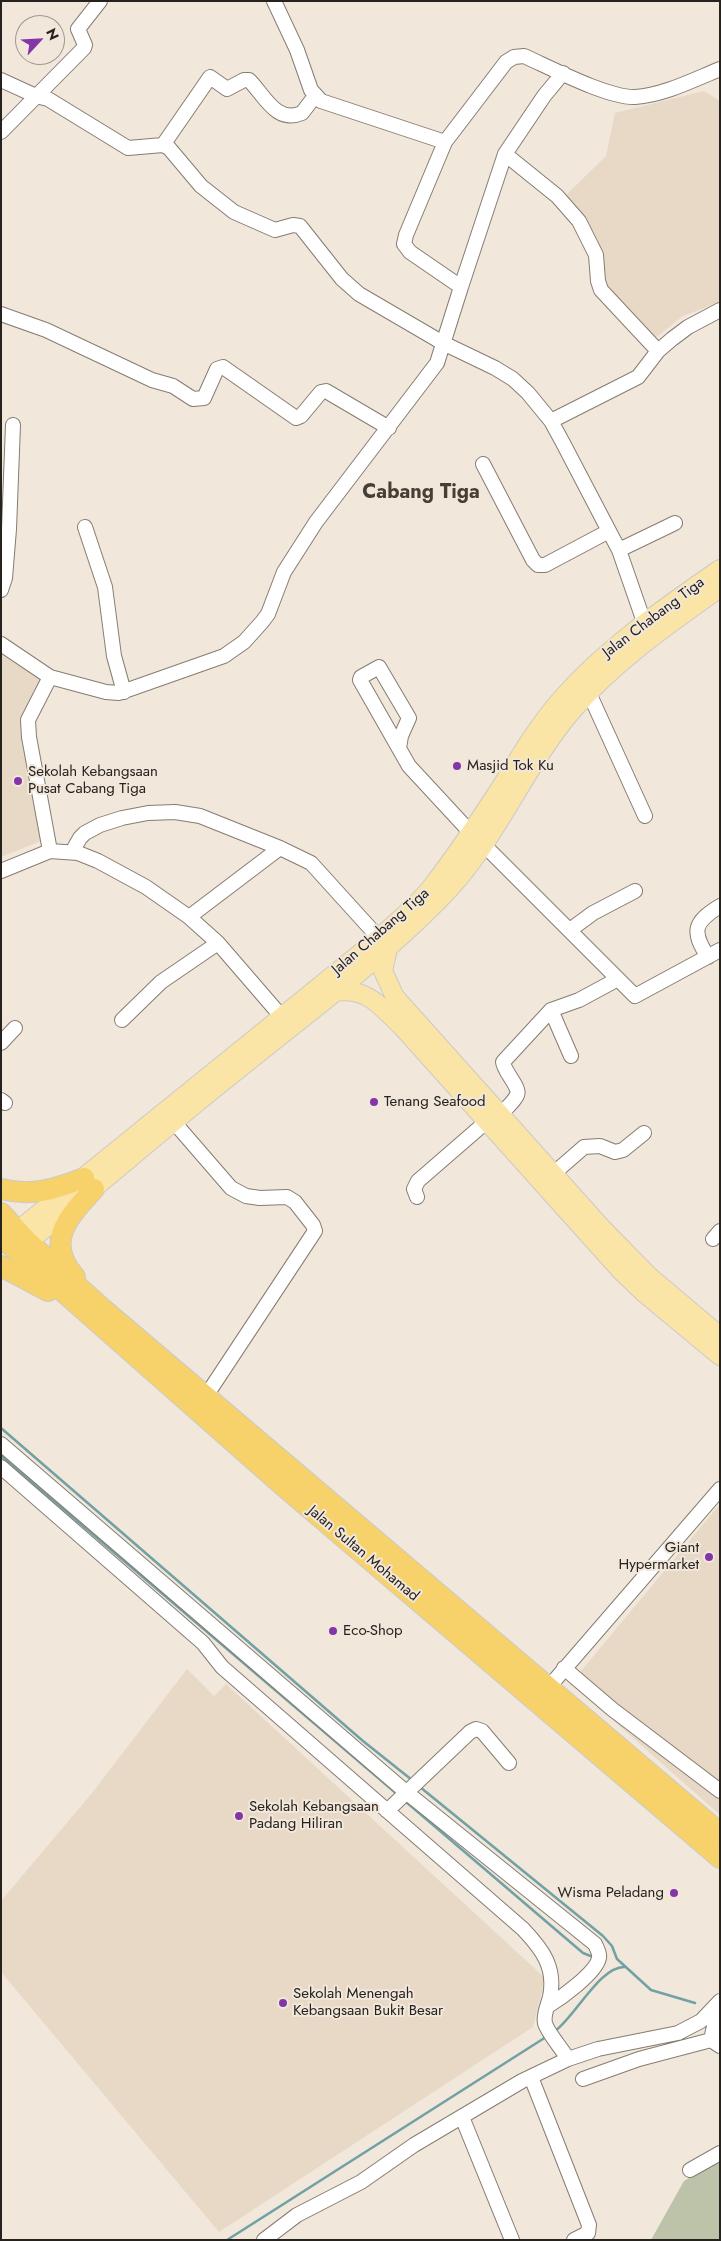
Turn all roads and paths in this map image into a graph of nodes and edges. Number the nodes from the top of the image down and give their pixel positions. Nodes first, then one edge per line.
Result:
1 (100, 1) edge
2 (274, 1) edge
3 (720, 70) edge
4 (563, 72) junction
5 (1, 80) edge
6 (36, 96) junction
7 (315, 96) junction
8 (1, 132) edge
9 (445, 142) junction
10 (163, 145) junction
11 (505, 154) junction
12 (461, 287) junction
13 (719, 311) edge
14 (1, 314) edge
15 (443, 343) junction
16 (658, 351) junction
17 (551, 421) junction
18 (13, 425) dead end
19 (389, 428) junction
20 (483, 464) dead end
21 (675, 523) dead end
22 (85, 527) dead end
23 (609, 532) junction
24 (619, 550) junction
25 (720, 569) edge
26 (2, 582) edge
27 (720, 588) edge
28 (644, 622) junction
29 (1, 644) edge
30 (50, 677) junction
31 (591, 691) junction
32 (124, 692) junction
33 (399, 748) junction
34 (637, 782) dead end
35 (645, 816) dead end
36 (471, 833) junction
37 (484, 845) junction
38 (280, 848) junction
39 (50, 851) junction
40 (72, 852) junction
41 (1, 871) edge
42 (635, 891) dead end
43 (720, 906) edge
44 (189, 917) junction
45 (570, 930) junction
46 (218, 943) junction
47 (383, 944) junction
48 (714, 953) edge
49 (618, 979) junction
50 (335, 992) junction
51 (551, 1010) junction
52 (280, 1016) junction
53 (122, 1020) dead end
54 (15, 1028) dead end
55 (1, 1043) edge
56 (571, 1056) dead end
57 (439, 1058) junction
58 (493, 1118) junction
59 (173, 1121) junction
60 (644, 1134) dead end
61 (553, 1174) junction
62 (89, 1183) junction
63 (1, 1189) edge
64 (417, 1197) dead end
65 (1, 1213) edge
66 (10, 1239) edge
67 (1, 1266) edge
68 (103, 1308) junction
69 (109, 1334) junction
70 (720, 1336) edge
71 (720, 1356) edge
72 (206, 1396) junction
73 (1, 1444) edge
74 (1, 1467) edge
75 (720, 1489) edge
76 (210, 1635) junction
77 (564, 1668) junction
78 (548, 1688) junction
79 (509, 1763) dead end
80 (407, 1791) junction
81 (720, 1791) edge
82 (387, 1811) junction
83 (720, 1833) edge
84 (720, 1858) edge
85 (719, 2002) edge
86 (548, 2006) junction
87 (715, 2043) edge
88 (568, 2059) junction
89 (531, 2077) junction
90 (583, 2079) dead end
91 (462, 2117) junction
92 (720, 2153) edge
93 (690, 2170) dead end
94 (264, 2240) edge
95 (512, 2240) edge
96 (574, 2240) edge

1 - 6 street
2 - 7 street
3 - 4 street
4 - 9 street
4 - 11 street
5 - 6 street
6 - 8 street
6 - 10 street
7 - 9 street
7 - 10 street
9 - 12 street
10 - 15 street
11 - 12 street
11 - 16 street
12 - 15 street
13 - 16 street
14 - 19 street
15 - 17 street
15 - 19 street
16 - 17 street
17 - 23 street
18 - 26 street
19 - 32 street
20 - 23 street
21 - 24 street
22 - 32 street
23 - 24 street
24 - 28 street
25 - 28 main road, Jalan Chabang Tiga
27 - 31 main road, Jalan Chabang Tiga
28 - 36 main road, Jalan Chabang Tiga
29 - 30 street
30 - 32 street
30 - 39 street
31 - 34 street
31 - 35 street
31 - 37 main road, Jalan Chabang Tiga
33 - 33 street
33 - 36 street
36 - 47 main road, Jalan Chabang Tiga
37 - 45 street
37 - 47 main road, Jalan Chabang Tiga
38 - 40 street
38 - 44 street
38 - 47 street
39 - 40 street
39 - 41 street
40 - 44 street
42 - 45 street
43 - 48 street
44 - 46 street
45 - 49 street
46 - 52 street
46 - 53 street
47 - 50 main road, Jalan Chabang Tiga
47 - 52 main road, Jalan Chabang Tiga
47 - 57 main road
48 - 49 street
49 - 51 street
50 - 57 main road
50 - 59 main road, Jalan Chabang Tiga
51 - 56 street
51 - 58 street
52 - 62 main road, Jalan Chabang Tiga
54 - 55 street
57 - 58 main road
58 - 61 main road
58 - 64 street
58 - 71 main road
59 - 62 main road, Jalan Chabang Tiga
59 - 72 street
60 - 61 street
61 - 70 main road
62 - 63 highway
62 - 66 main road, Jalan Chabang Tiga
62 - 68 highway
65 - 66 highway
66 - 68 highway, Jalan Sultan Mohamad
66 - 69 highway, Jalan Sultan Mohamad
67 - 69 highway
68 - 72 highway, Jalan Sultan Mohamad
69 - 84 highway, Jalan Sultan Mohamad
72 - 78 highway, Jalan Sultan Mohamad
73 - 76 street
74 - 76 street
75 - 77 street
76 - 80 street
76 - 82 street
77 - 78 street
77 - 81 street
78 - 83 highway, Jalan Sultan Mohamad
79 - 80 street
80 - 82 street
80 - 86 street
82 - 86 street
85 - 87 street
85 - 88 street
86 - 88 street
87 - 90 street
88 - 89 street
89 - 91 street
89 - 96 street
91 - 94 street
91 - 95 street
92 - 93 street

